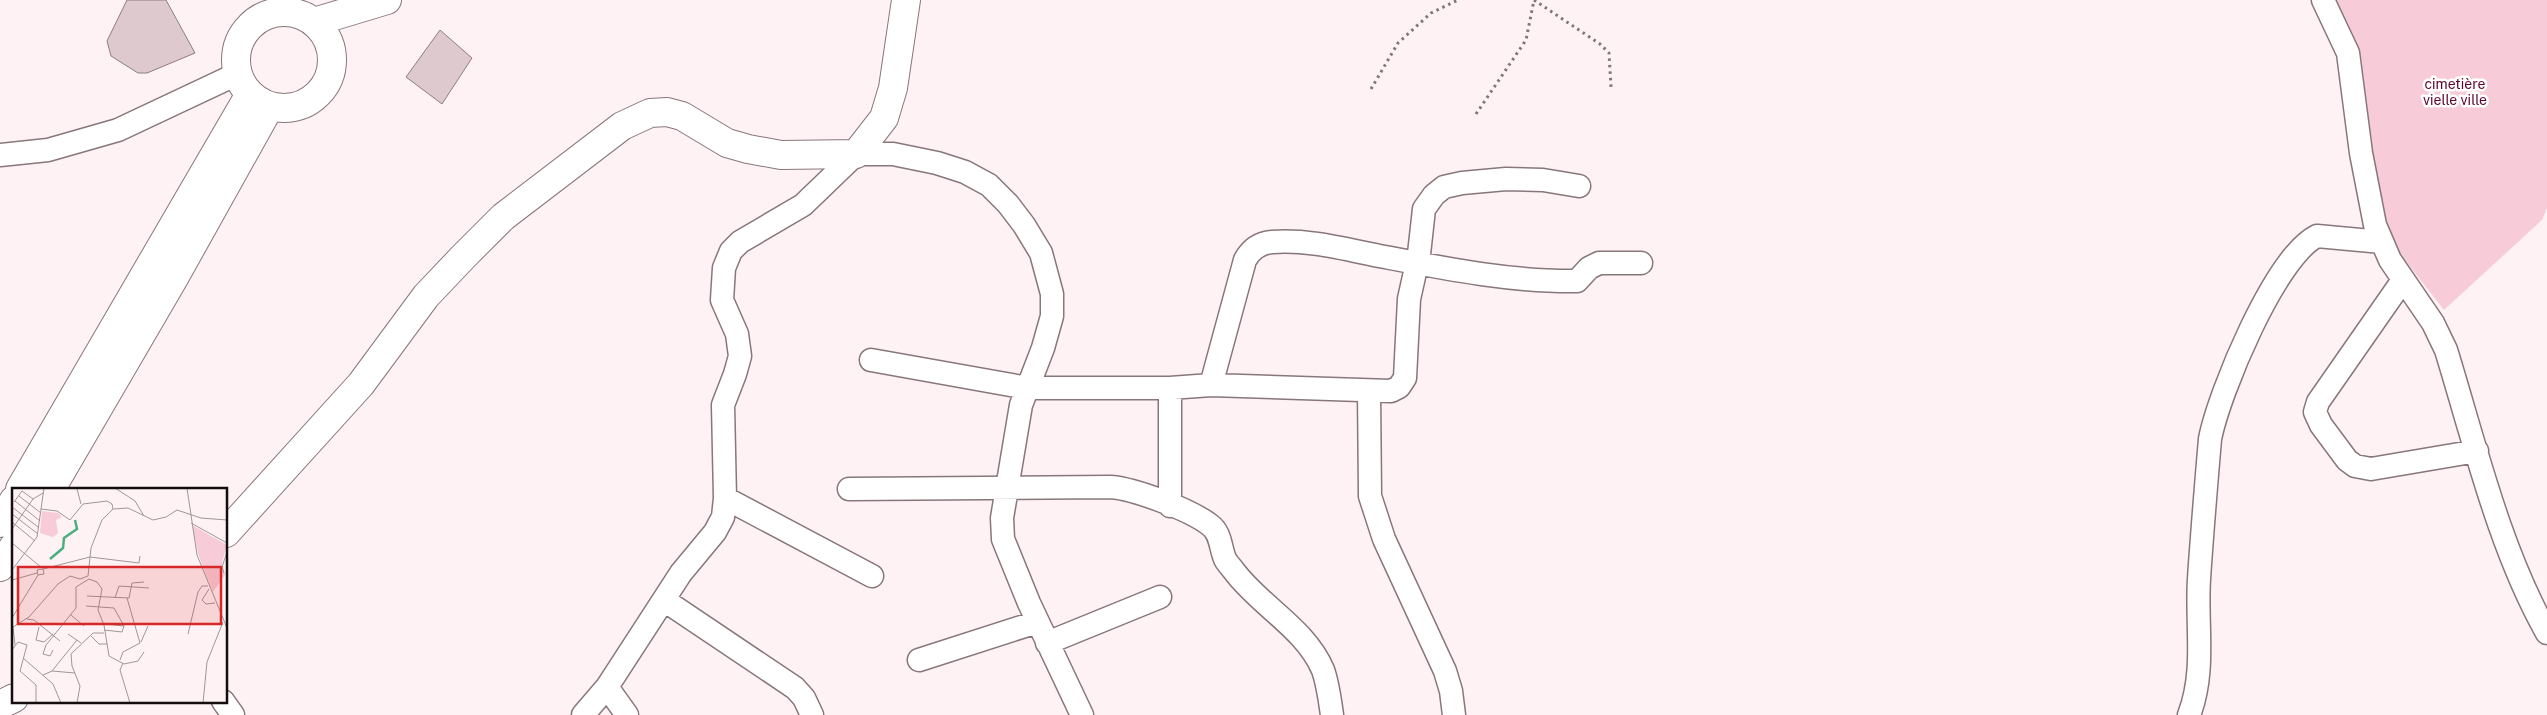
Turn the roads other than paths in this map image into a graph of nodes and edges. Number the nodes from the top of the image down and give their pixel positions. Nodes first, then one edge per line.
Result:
1 (387, 0) edge
2 (906, 0) edge
3 (2324, 0) edge
4 (296, 11) edge
5 (252, 91) junction
6 (856, 154) junction
7 (0, 155) edge
8 (1579, 186) dead end
9 (2382, 242) junction
10 (1417, 263) junction
11 (1641, 263) dead end
12 (2403, 280) junction
13 (871, 360) dead end
14 (1211, 385) junction
15 (1028, 388) junction
16 (1170, 388) junction
17 (1369, 391) junction
18 (2477, 451) junction
19 (53, 469) edge
20 (1007, 487) junction
21 (22, 488) edge
22 (849, 489) dead end
23 (725, 498) junction
24 (1170, 506) junction
25 (228, 531) edge
26 (12, 549) edge
27 (0, 567) edge
28 (872, 576) dead end
29 (1160, 597) dead end
30 (664, 600) junction
31 (1037, 622) junction
32 (2547, 633) edge
33 (1047, 643) junction
34 (919, 660) dead end
35 (607, 687) junction
36 (12, 699) edge
37 (224, 702) edge
38 (0, 705) edge
39 (233, 715) edge
40 (583, 715) edge
41 (627, 715) edge
42 (812, 715) edge
43 (1082, 715) edge
44 (1332, 715) edge
45 (1454, 715) edge
46 (2189, 715) edge

1 - 4 main road
2 - 6 main road
3 - 9 street
4 - 5 main road
4 - 5 main road
5 - 7 street
5 - 19 main road
6 - 15 street
6 - 23 street
6 - 25 main road
8 - 10 street
9 - 12 street
9 - 46 street
10 - 11 street
10 - 14 street
10 - 17 street
12 - 18 street
12 - 18 street
13 - 15 street
14 - 16 street
14 - 17 street
15 - 16 street
15 - 20 street
16 - 24 street
17 - 45 street
18 - 32 street
19 - 21 main road
20 - 22 street
20 - 24 street
20 - 31 street
23 - 28 street
23 - 30 street
24 - 44 street
26 - 27 main road
29 - 33 street
30 - 35 street
30 - 42 street
31 - 33 street
31 - 34 street
33 - 43 street
35 - 40 street
35 - 41 street
36 - 38 main road
37 - 39 street

